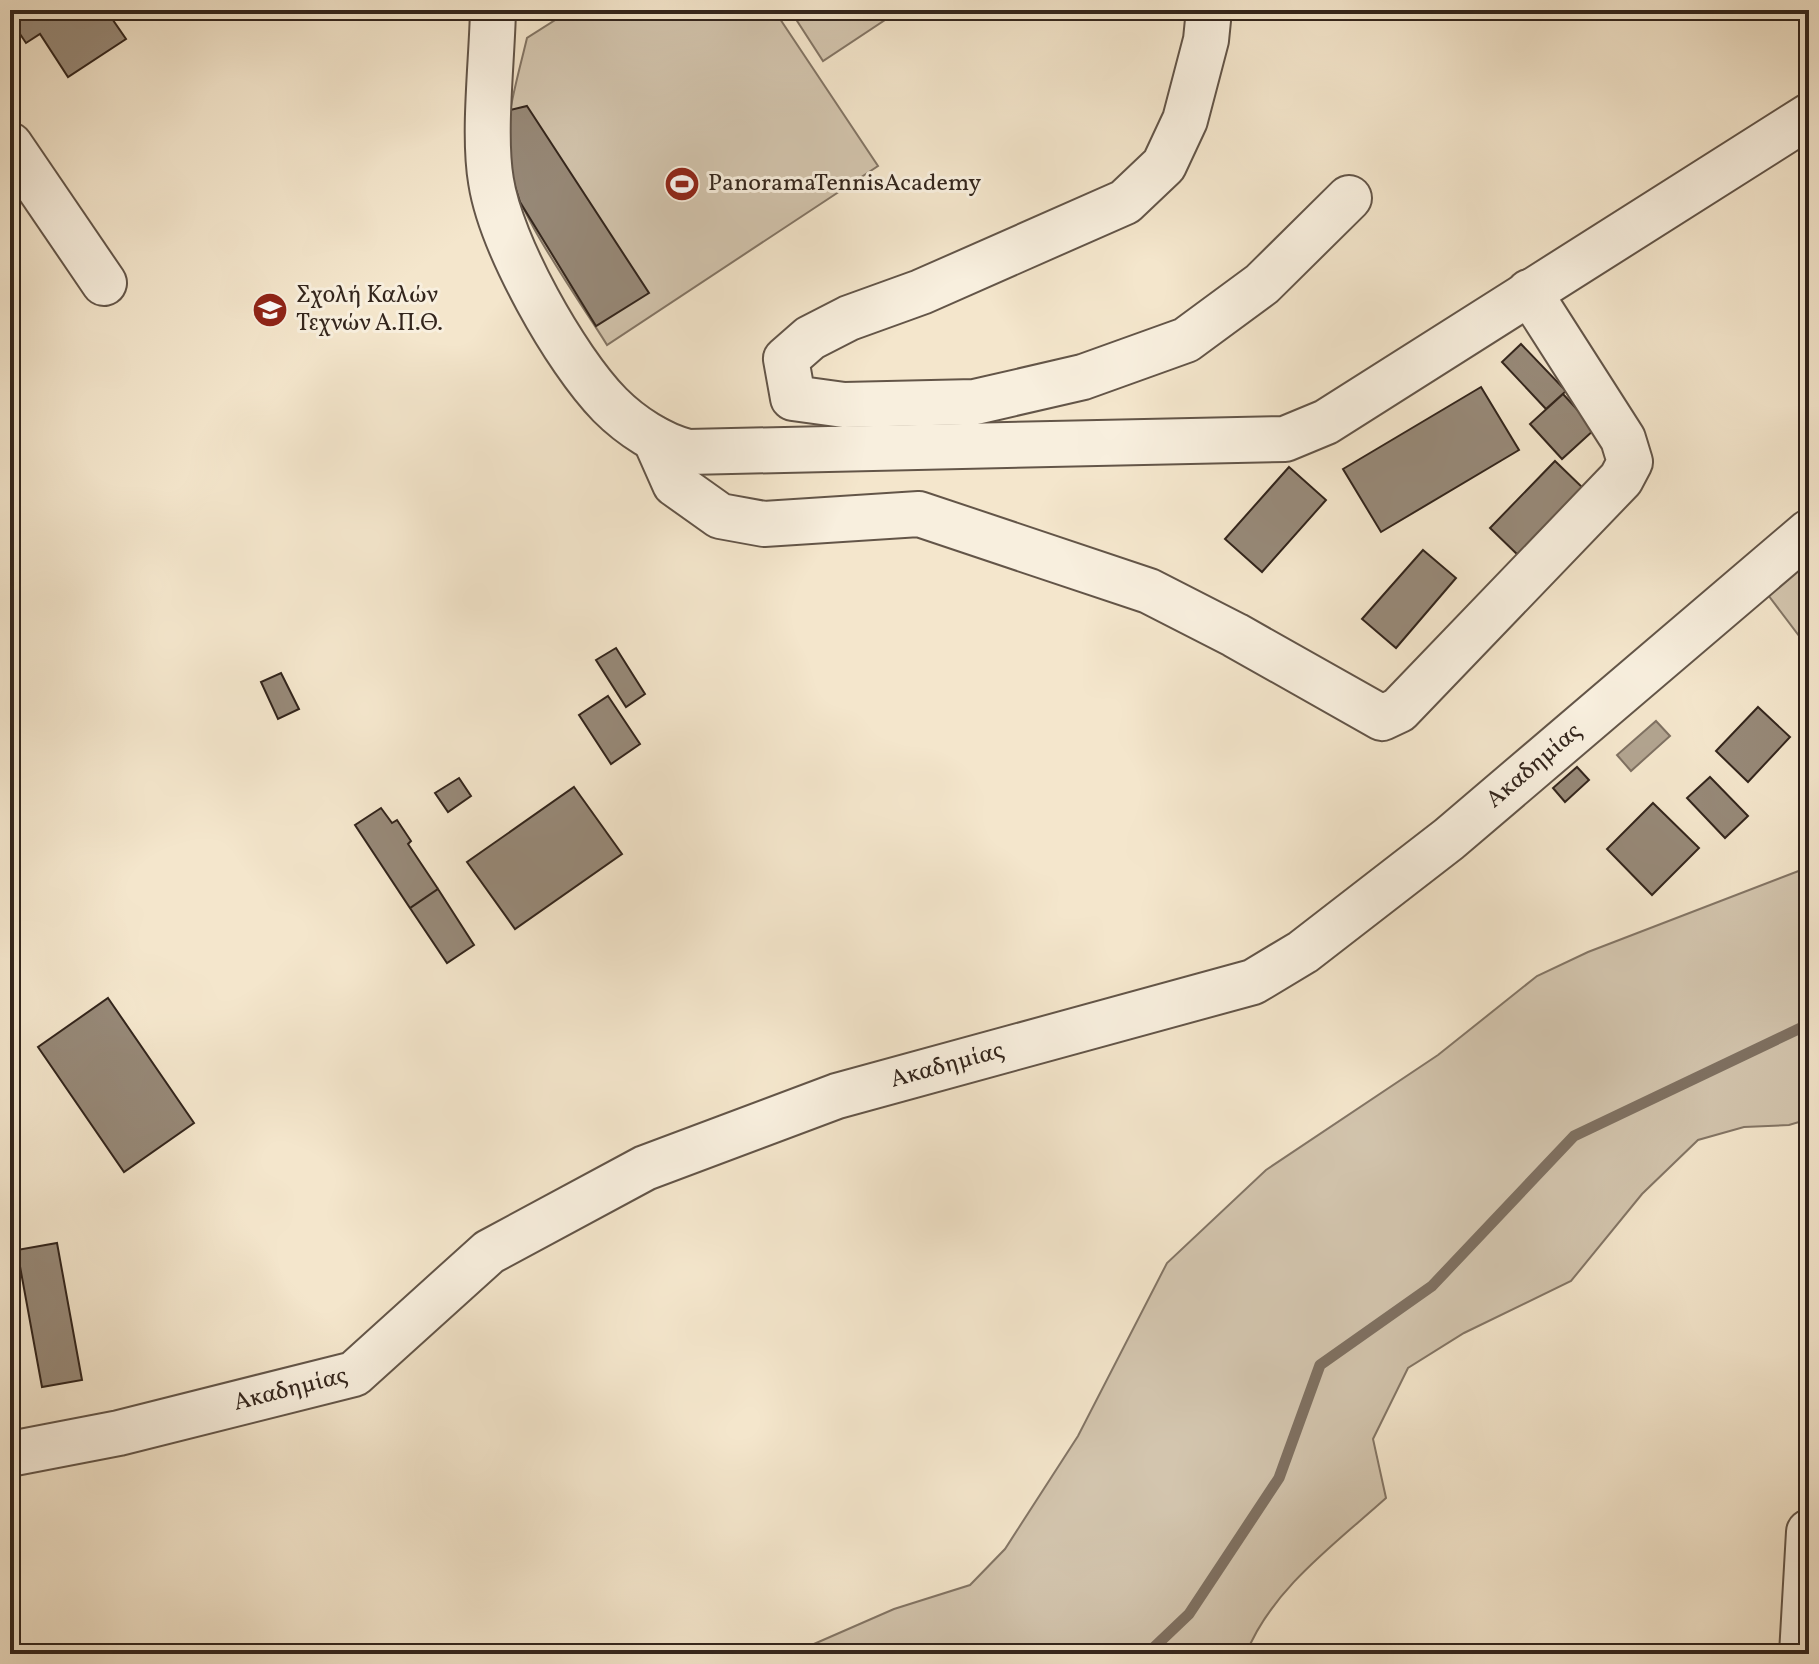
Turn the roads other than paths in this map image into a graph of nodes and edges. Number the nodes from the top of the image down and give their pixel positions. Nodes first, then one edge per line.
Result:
1 (493, 10) edge
2 (1209, 10) edge
3 (1809, 116) edge
4 (10, 145) edge
5 (1349, 198) dead end
6 (104, 283) dead end
7 (1529, 292) junction
8 (655, 439) junction
9 (1809, 532) edge
10 (10, 1454) edge
11 (1809, 1532) edge
12 (1802, 1654) edge

1 - 8 street
2 - 5 street
3 - 7 street
4 - 6 street
7 - 8 street
7 - 8 street
9 - 10 street, Ακαδημίας
11 - 12 street

